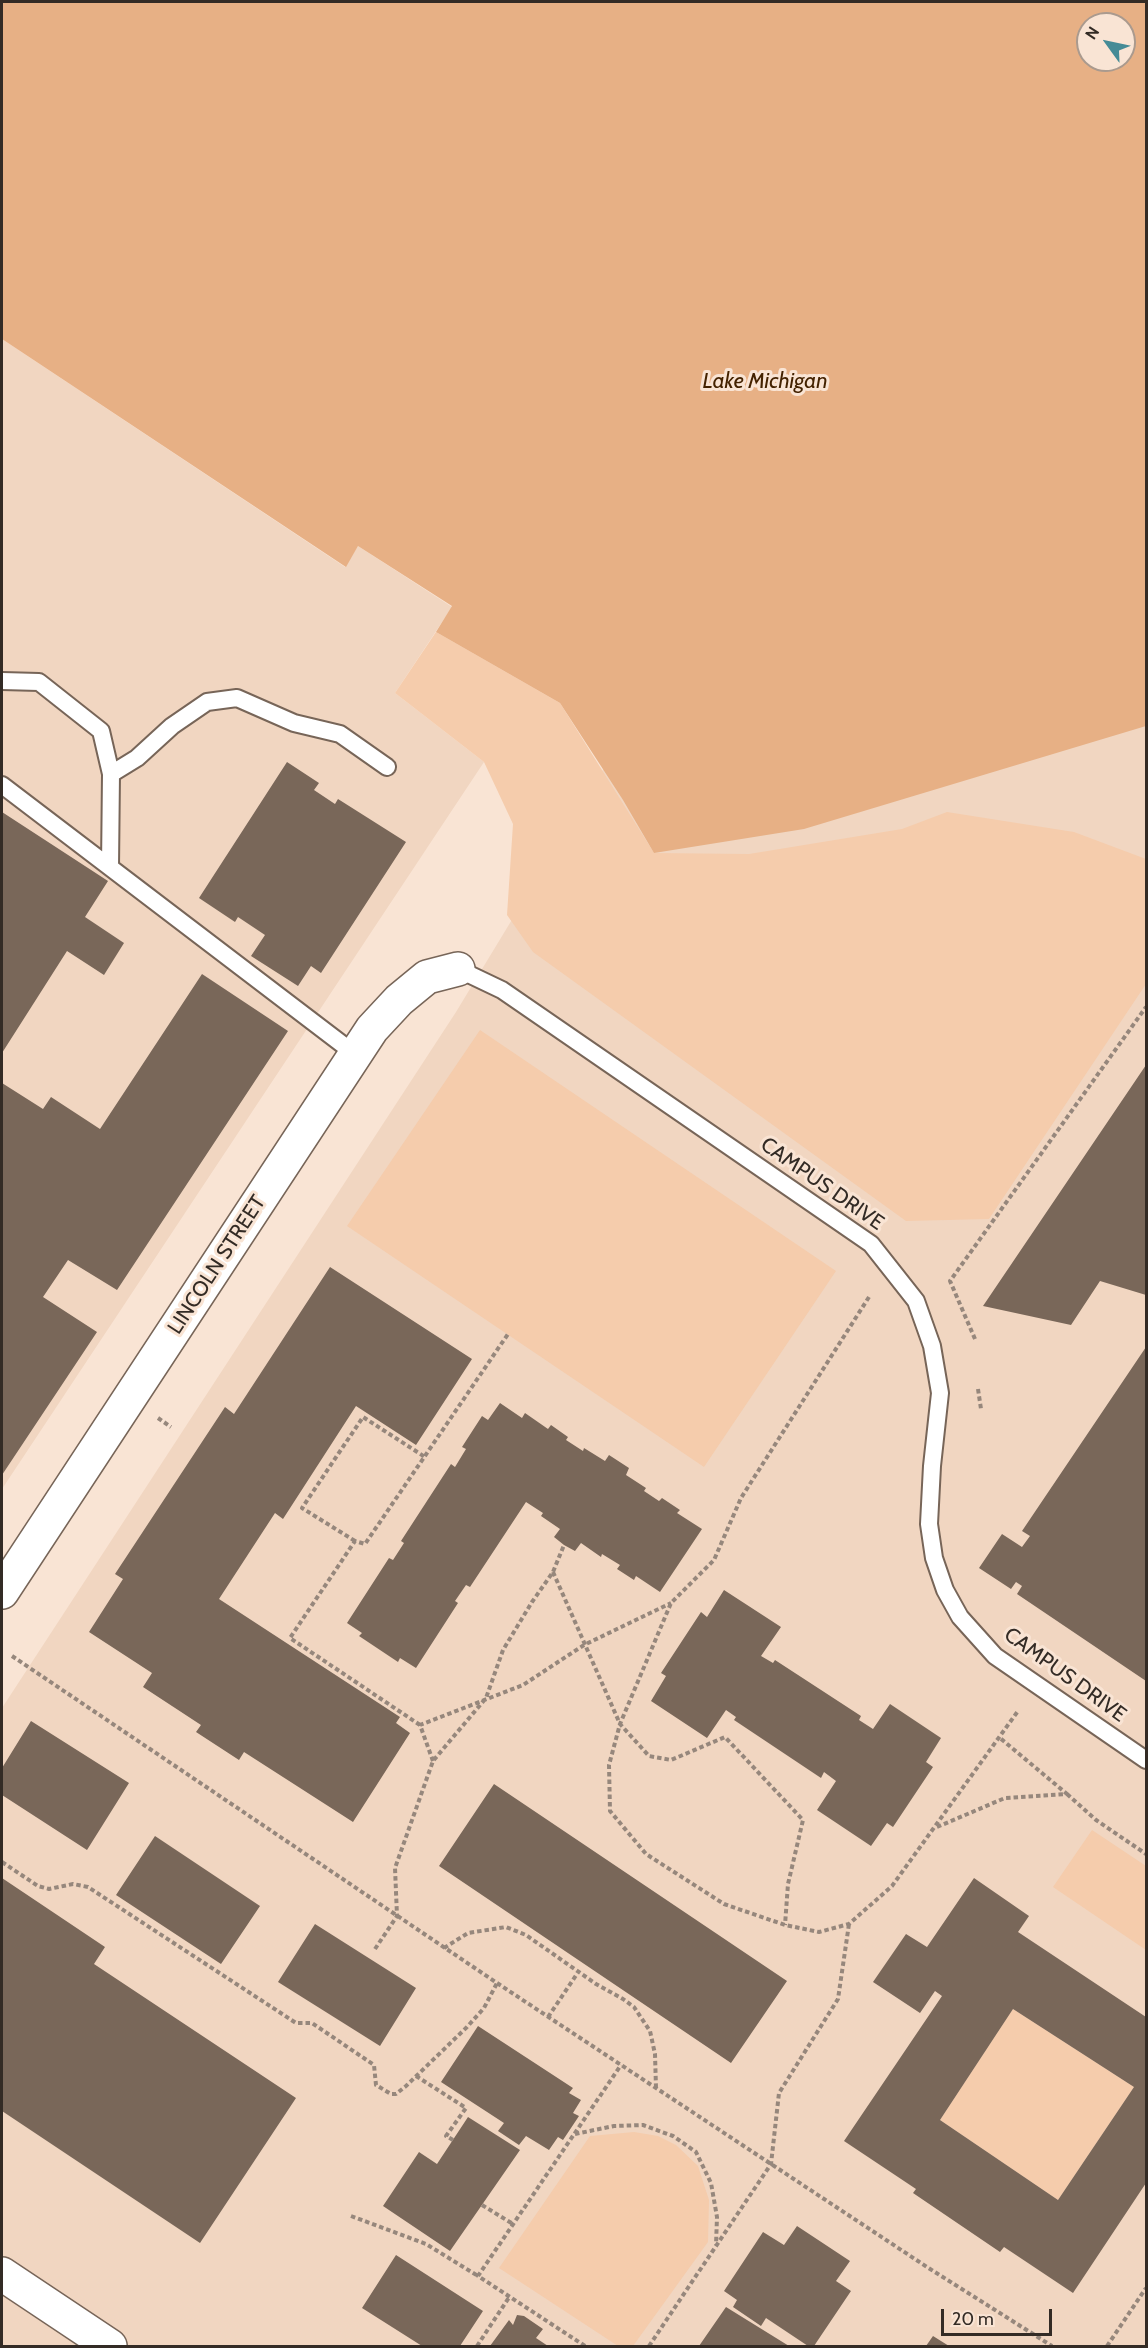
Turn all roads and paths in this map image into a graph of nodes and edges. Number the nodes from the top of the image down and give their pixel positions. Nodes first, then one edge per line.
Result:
1 (2, 681) edge
2 (387, 767) dead end
3 (111, 774) junction
4 (2, 784) edge
5 (110, 867) junction
6 (458, 969) joint
7 (1146, 1007) edge
8 (355, 1054) junction
9 (869, 1297) dead end
10 (508, 1334) dead end
11 (975, 1339) dead end
12 (978, 1389) dead end
13 (981, 1409) dead end
14 (152, 1414) dead end
15 (171, 1426) dead end
16 (425, 1457) junction
17 (355, 1541) junction
18 (564, 1545) dead end
19 (553, 1572) junction
20 (2, 1592) edge
21 (671, 1603) junction
22 (584, 1645) junction
23 (12, 1656) dead end
24 (486, 1698) junction
25 (1018, 1711) dead end
26 (620, 1724) junction
27 (420, 1725) junction
28 (1000, 1738) junction
29 (1146, 1760) edge
30 (433, 1761) junction
31 (1067, 1794) junction
32 (936, 1827) junction
33 (1146, 1854) edge
34 (2, 1862) edge
35 (396, 1916) junction
36 (849, 1924) junction
37 (785, 1925) junction
38 (444, 1948) junction
39 (375, 1949) dead end
40 (579, 1971) junction
41 (497, 1983) junction
42 (548, 2017) junction
43 (621, 2065) junction
44 (416, 2076) junction
45 (656, 2088) junction
46 (574, 2134) junction
47 (453, 2140) dead end
48 (771, 2164) junction
49 (482, 2205) dead end
50 (351, 2216) dead end
51 (513, 2224) junction
52 (716, 2245) junction
53 (2, 2274) edge
54 (478, 2276) junction
55 (1146, 2288) edge
56 (510, 2296) junction
57 (110, 2346) edge
58 (477, 2346) edge
59 (585, 2346) edge
60 (649, 2346) edge
61 (1052, 2346) edge
62 (1107, 2346) edge

1 - 3 lane
2 - 3 lane
3 - 5 lane
4 - 5 lane
5 - 8 lane
6 - 8 street, LINCOLN STREET
6 - 29 lane, CAMPUS DRIVE
7 - 11 path
8 - 20 street, LINCOLN STREET
9 - 21 path
10 - 16 path
12 - 13 path
14 - 15 path
16 - 17 path
16 - 17 path
17 - 27 path
18 - 19 path
19 - 22 path
19 - 24 path
21 - 22 path
21 - 26 path
22 - 24 path
22 - 26 path
23 - 35 path
24 - 27 path
24 - 30 path
25 - 28 path
26 - 37 path
26 - 37 path
27 - 30 path
28 - 31 path
28 - 32 path
30 - 35 path
31 - 32 path
31 - 33 path
32 - 36 path
34 - 44 path
35 - 38 path
35 - 39 path
36 - 37 path
36 - 48 path
38 - 40 path
38 - 41 path
40 - 42 path
40 - 45 path
41 - 42 path
41 - 44 path
42 - 43 path
43 - 45 path
43 - 46 path
44 - 47 path
45 - 48 path
46 - 51 path
46 - 52 path
48 - 52 path
48 - 61 path
49 - 51 path
50 - 54 path
51 - 54 path
52 - 60 path
53 - 57 street
54 - 56 path
55 - 62 path
56 - 58 path
56 - 59 path

